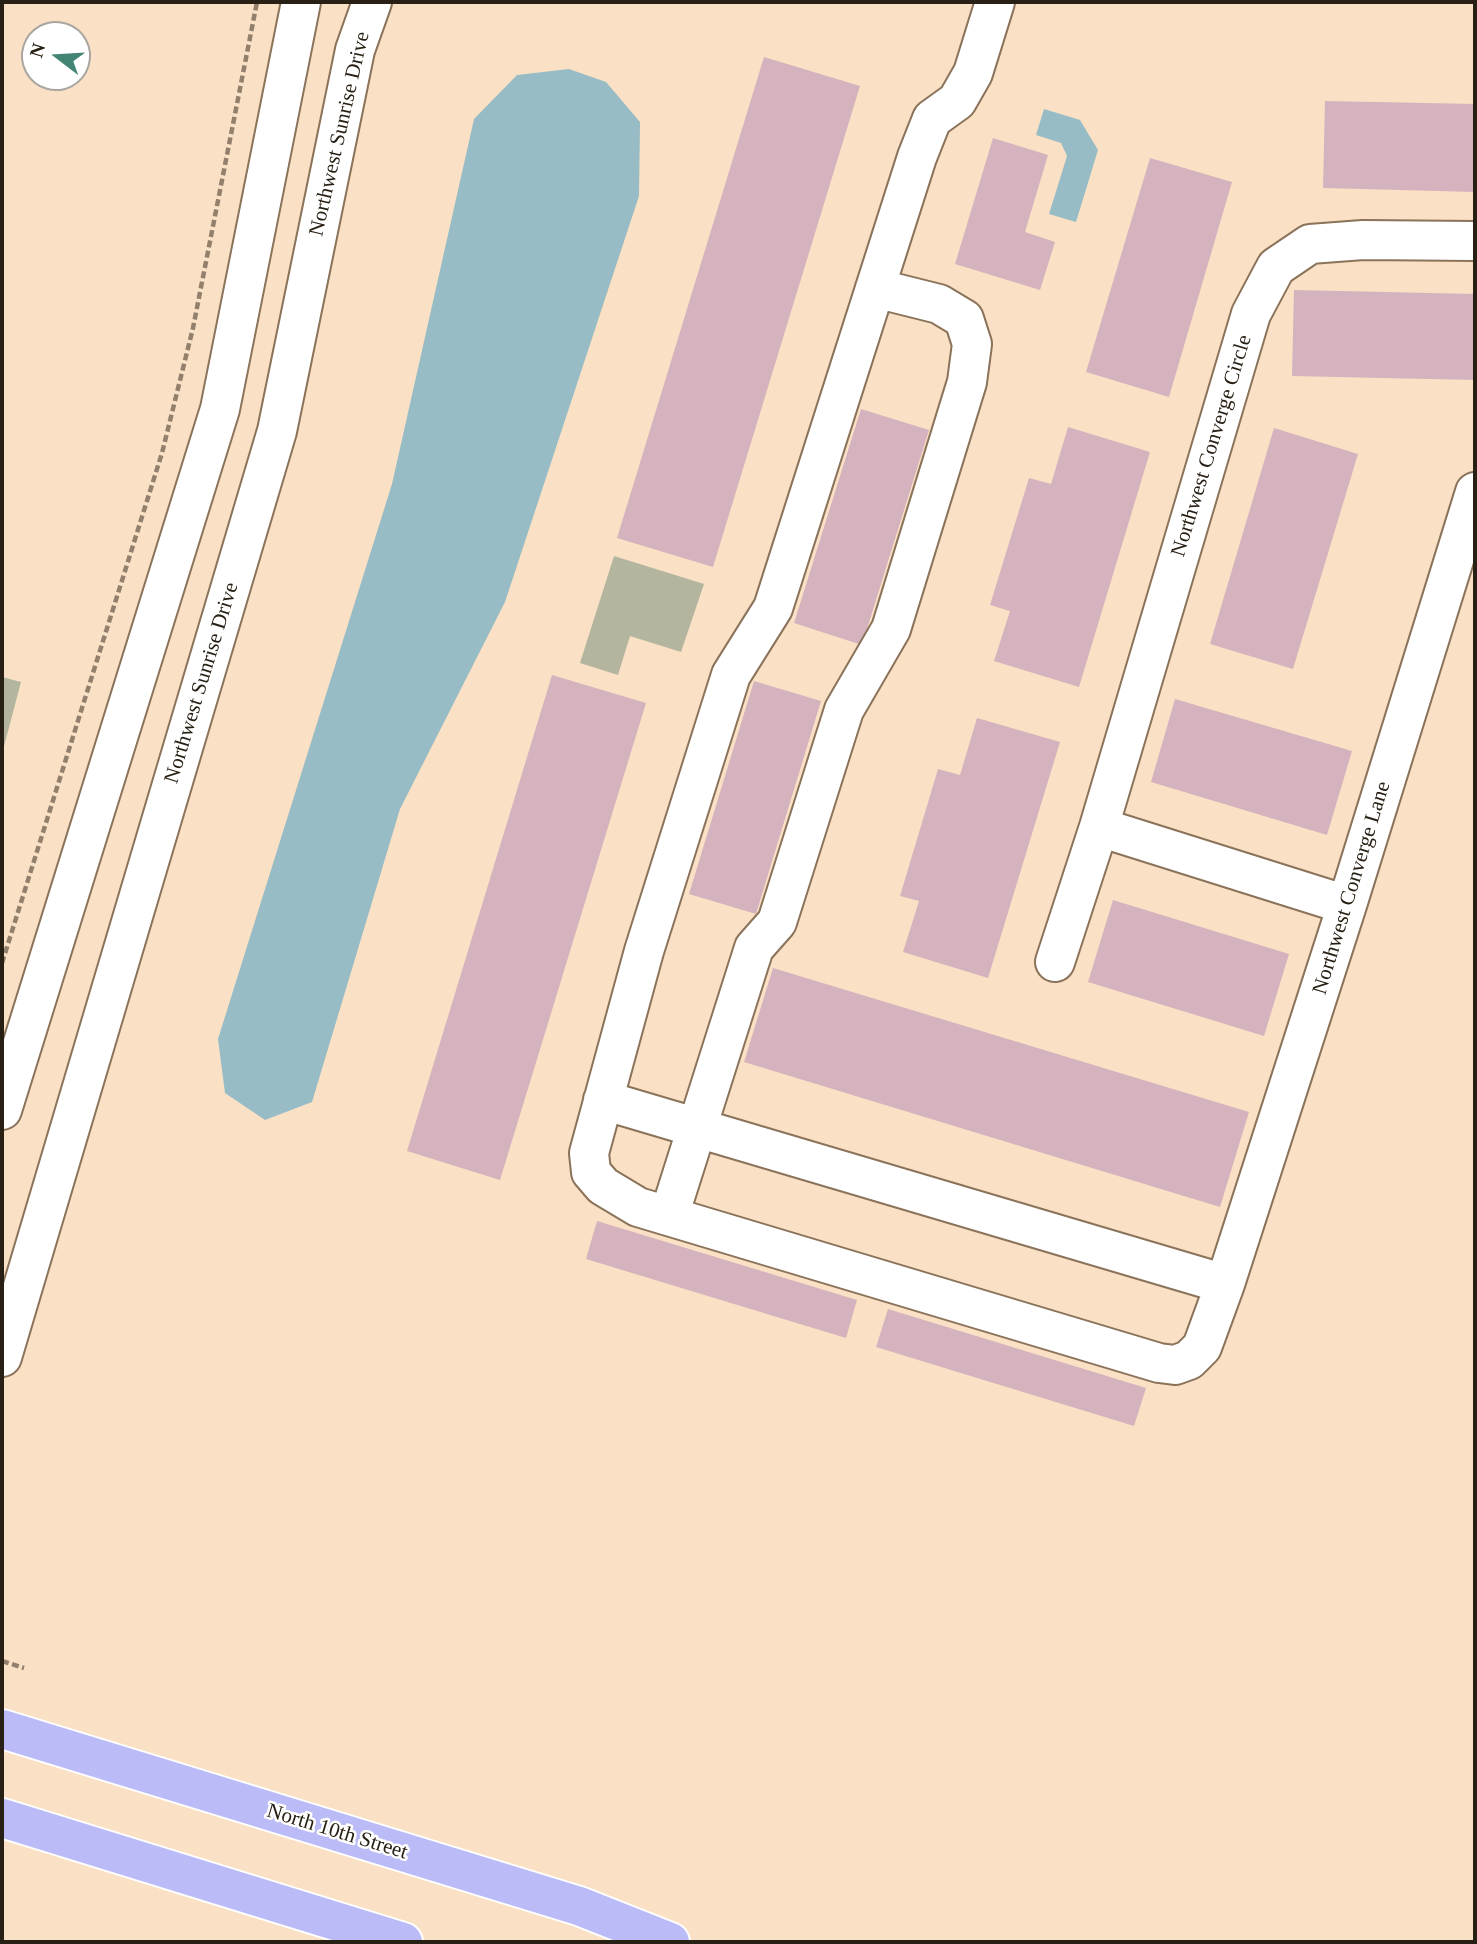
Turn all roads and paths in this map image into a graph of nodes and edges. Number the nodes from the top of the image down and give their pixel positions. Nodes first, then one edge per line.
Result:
1 (257, 2) edge
2 (301, 2) edge
3 (372, 2) edge
4 (995, 2) edge
5 (1475, 241) edge
6 (875, 288) junction
7 (1475, 492) edge
8 (1099, 827) junction
9 (1347, 905) junction
10 (1055, 962) dead end
11 (2, 963) edge
12 (603, 1100) junction
13 (2, 1110) edge
14 (698, 1126) junction
15 (669, 1216) junction
16 (1225, 1284) junction
17 (2, 1357) edge
18 (2, 1661) edge
19 (24, 1668) dead end
20 (2, 1729) edge
21 (2, 1818) edge
22 (403, 1942) edge
23 (670, 1942) edge

1 - 11 path
2 - 13 street
3 - 17 street, Northwest Sunrise Drive
4 - 6 street
5 - 8 street, Northwest Converge Circle
6 - 12 street
6 - 14 street
7 - 9 street, Northwest Converge Lane
8 - 9 street
8 - 10 street, Northwest Converge Circle
9 - 16 street, Northwest Converge Lane
12 - 14 street
12 - 15 street
14 - 15 street
14 - 16 street
15 - 16 street, Northwest Converge Lane
18 - 19 path
20 - 23 main road, North 10th Street
21 - 22 main road

